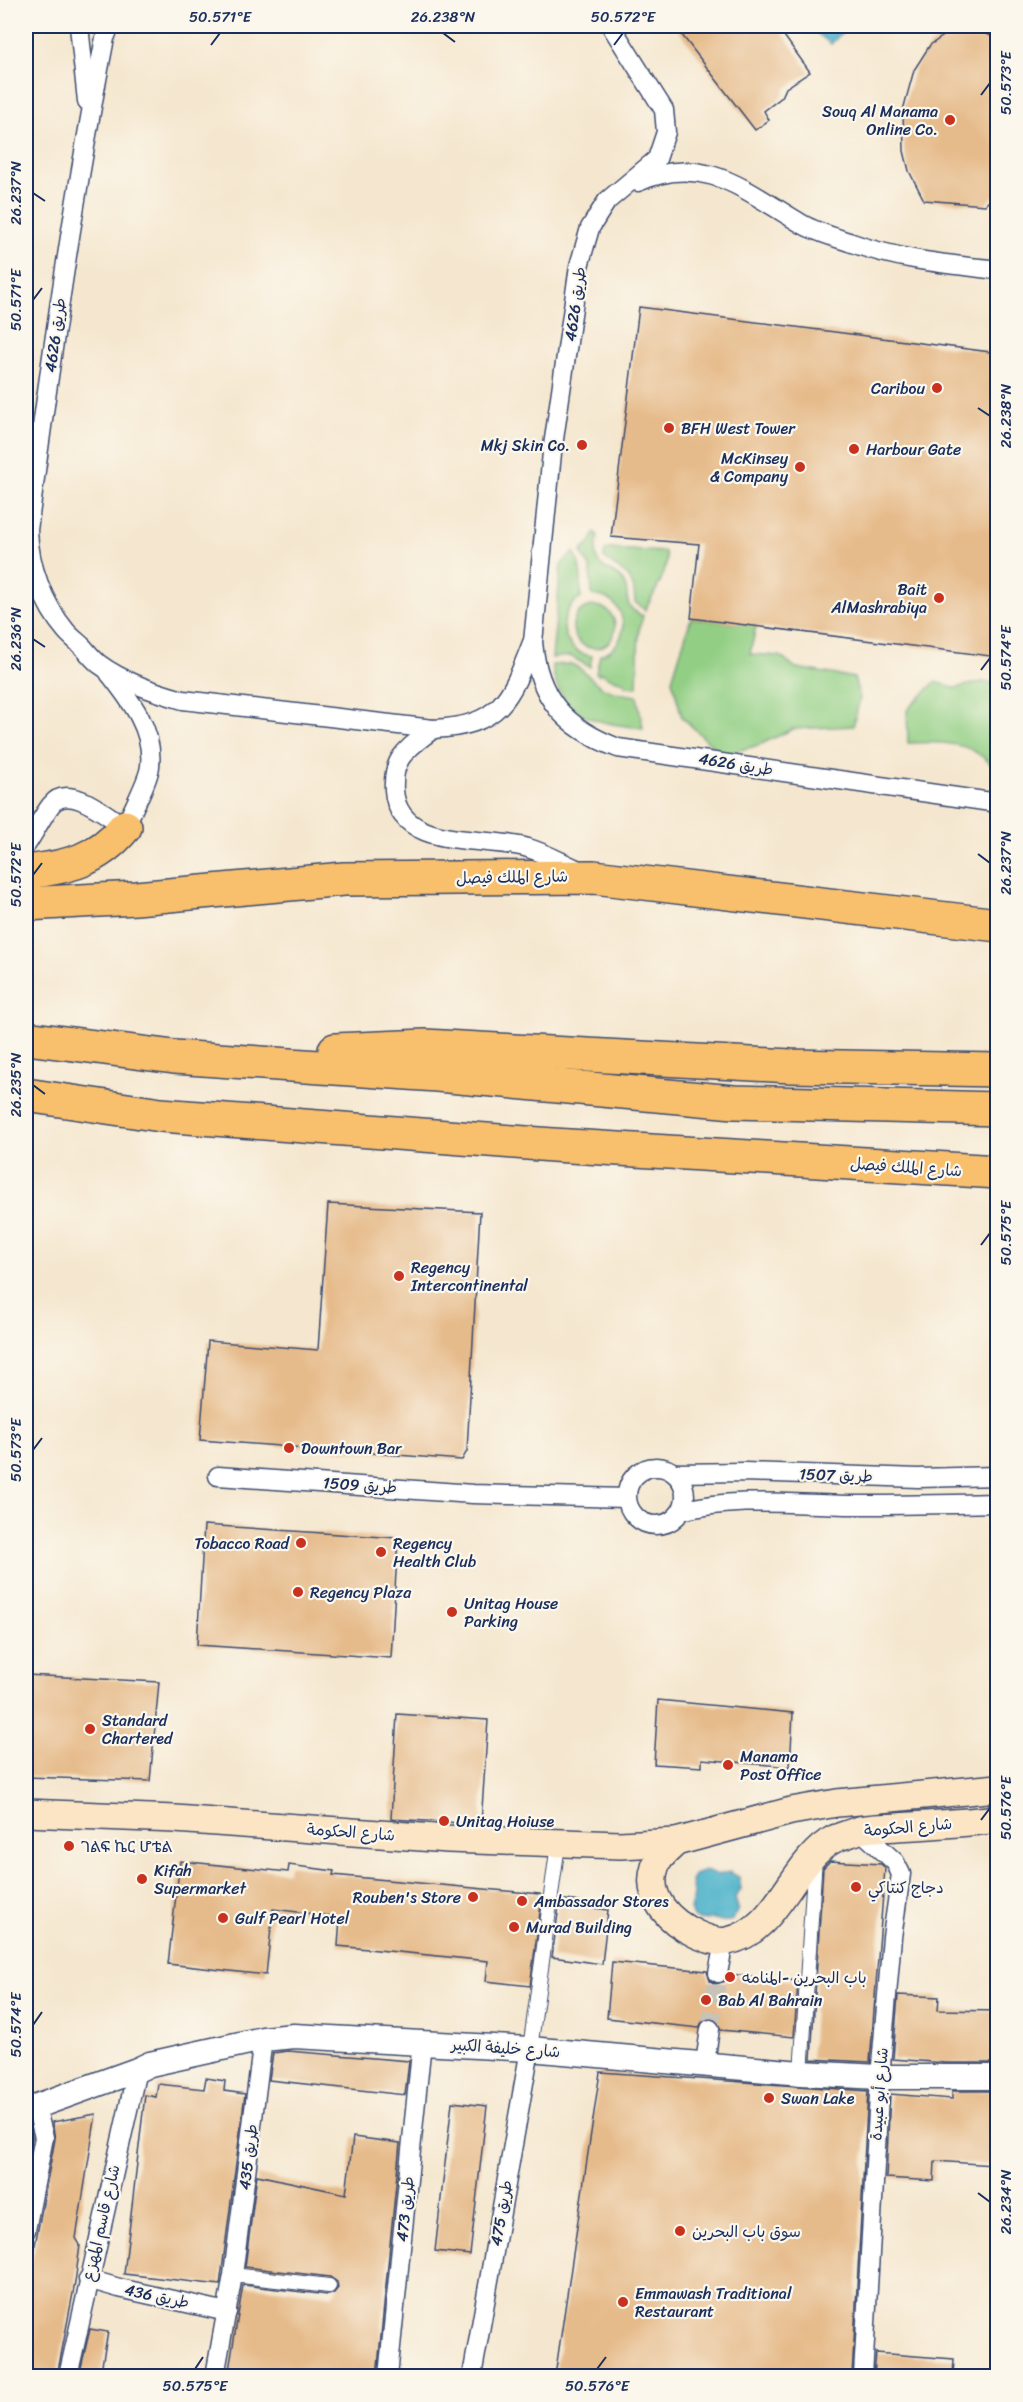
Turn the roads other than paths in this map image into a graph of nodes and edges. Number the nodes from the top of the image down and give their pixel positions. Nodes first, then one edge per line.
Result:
1 (79, 26) edge
2 (110, 26) edge
3 (611, 26) edge
4 (89, 119) junction
5 (618, 192) junction
6 (998, 270) edge
7 (533, 642) junction
8 (106, 669) junction
9 (433, 729) junction
10 (998, 803) edge
11 (125, 827) junction
12 (26, 845) edge
13 (26, 872) edge
14 (594, 877) junction
15 (26, 904) edge
16 (998, 926) edge
17 (26, 1038) edge
18 (174, 1057) junction
19 (998, 1070) edge
20 (26, 1095) edge
21 (998, 1109) edge
22 (992, 1174) edge
23 (674, 1473) junction
24 (218, 1476) dead end
25 (998, 1476) edge
26 (626, 1501) junction
27 (998, 1503) edge
28 (681, 1511) junction
29 (998, 1788) edge
30 (26, 1813) edge
31 (998, 1819) edge
32 (860, 1830) junction
33 (676, 1842) junction
34 (558, 1844) junction
35 (815, 1855) junction
36 (724, 1942) junction
37 (718, 1972) tunnel mouth
38 (710, 2029) tunnel mouth
39 (263, 2039) junction
40 (422, 2042) junction
41 (530, 2049) junction
42 (705, 2063) junction
43 (137, 2070) junction
44 (801, 2073) junction
45 (880, 2077) junction
46 (998, 2077) edge
47 (31, 2109) edge
48 (29, 2196) edge
49 (26, 2230) edge
50 (233, 2275) junction
51 (88, 2279) junction
52 (329, 2286) dead end
53 (227, 2312) junction
54 (68, 2376) edge
55 (215, 2376) edge
56 (388, 2376) edge
57 (472, 2376) edge
58 (862, 2376) edge

1 - 4 street, طريق 4626
2 - 4 street, طريق 4626
3 - 5 street, طريق 4626
4 - 8 street, طريق 4626
5 - 6 street, طريق 4626
5 - 7 street, طريق 4626
7 - 9 street, طريق 4626
7 - 10 street, طريق 4626
8 - 9 street, طريق 4626
8 - 11 street, طريق 4626
9 - 14 street
11 - 12 street
11 - 13 highway
14 - 15 highway, شارع الملك فيصل
14 - 16 highway, شارع الملك فيصل
17 - 18 highway
18 - 19 highway
18 - 21 highway
20 - 22 highway, شارع الملك فيصل
23 - 25 street, طريق 1507
23 - 26 street
23 - 28 street
24 - 26 street, طريق 1509
26 - 28 street
27 - 28 street, طريق 1507
29 - 33 main road, شارع الحكومة
30 - 34 main road, شارع الحكومة
31 - 32 main road, شارع الحكومة
32 - 35 main road, شارع الحكومة
32 - 45 street, شارع أبو عبيدة
33 - 34 main road, شارع الحكومة
33 - 36 main road
34 - 41 street
35 - 36 main road, شارع الحكومة
35 - 44 street
36 - 37 street
38 - 42 street
39 - 40 street, شارع خليفة الكبير
39 - 43 street, شارع خليفة الكبير
39 - 50 street, طريق 435
40 - 41 street, شارع خليفة الكبير
40 - 56 street, طريق 473
41 - 42 street, شارع خليفة الكبير
41 - 57 street, طريق 475
42 - 44 street, شارع خليفة الكبير
43 - 47 street, شارع خليفة الكبير
43 - 51 street, شارع قاسم المهزع
44 - 45 street, شارع خليفة الكبير
45 - 46 street, شارع خليفة الكبير
45 - 58 street, شارع أبو عبيدة
47 - 48 street
48 - 49 street
50 - 52 street
50 - 53 street, طريق 435
51 - 53 street, طريق 436
51 - 54 street, شارع قاسم المهزع
53 - 55 street, طريق 435

